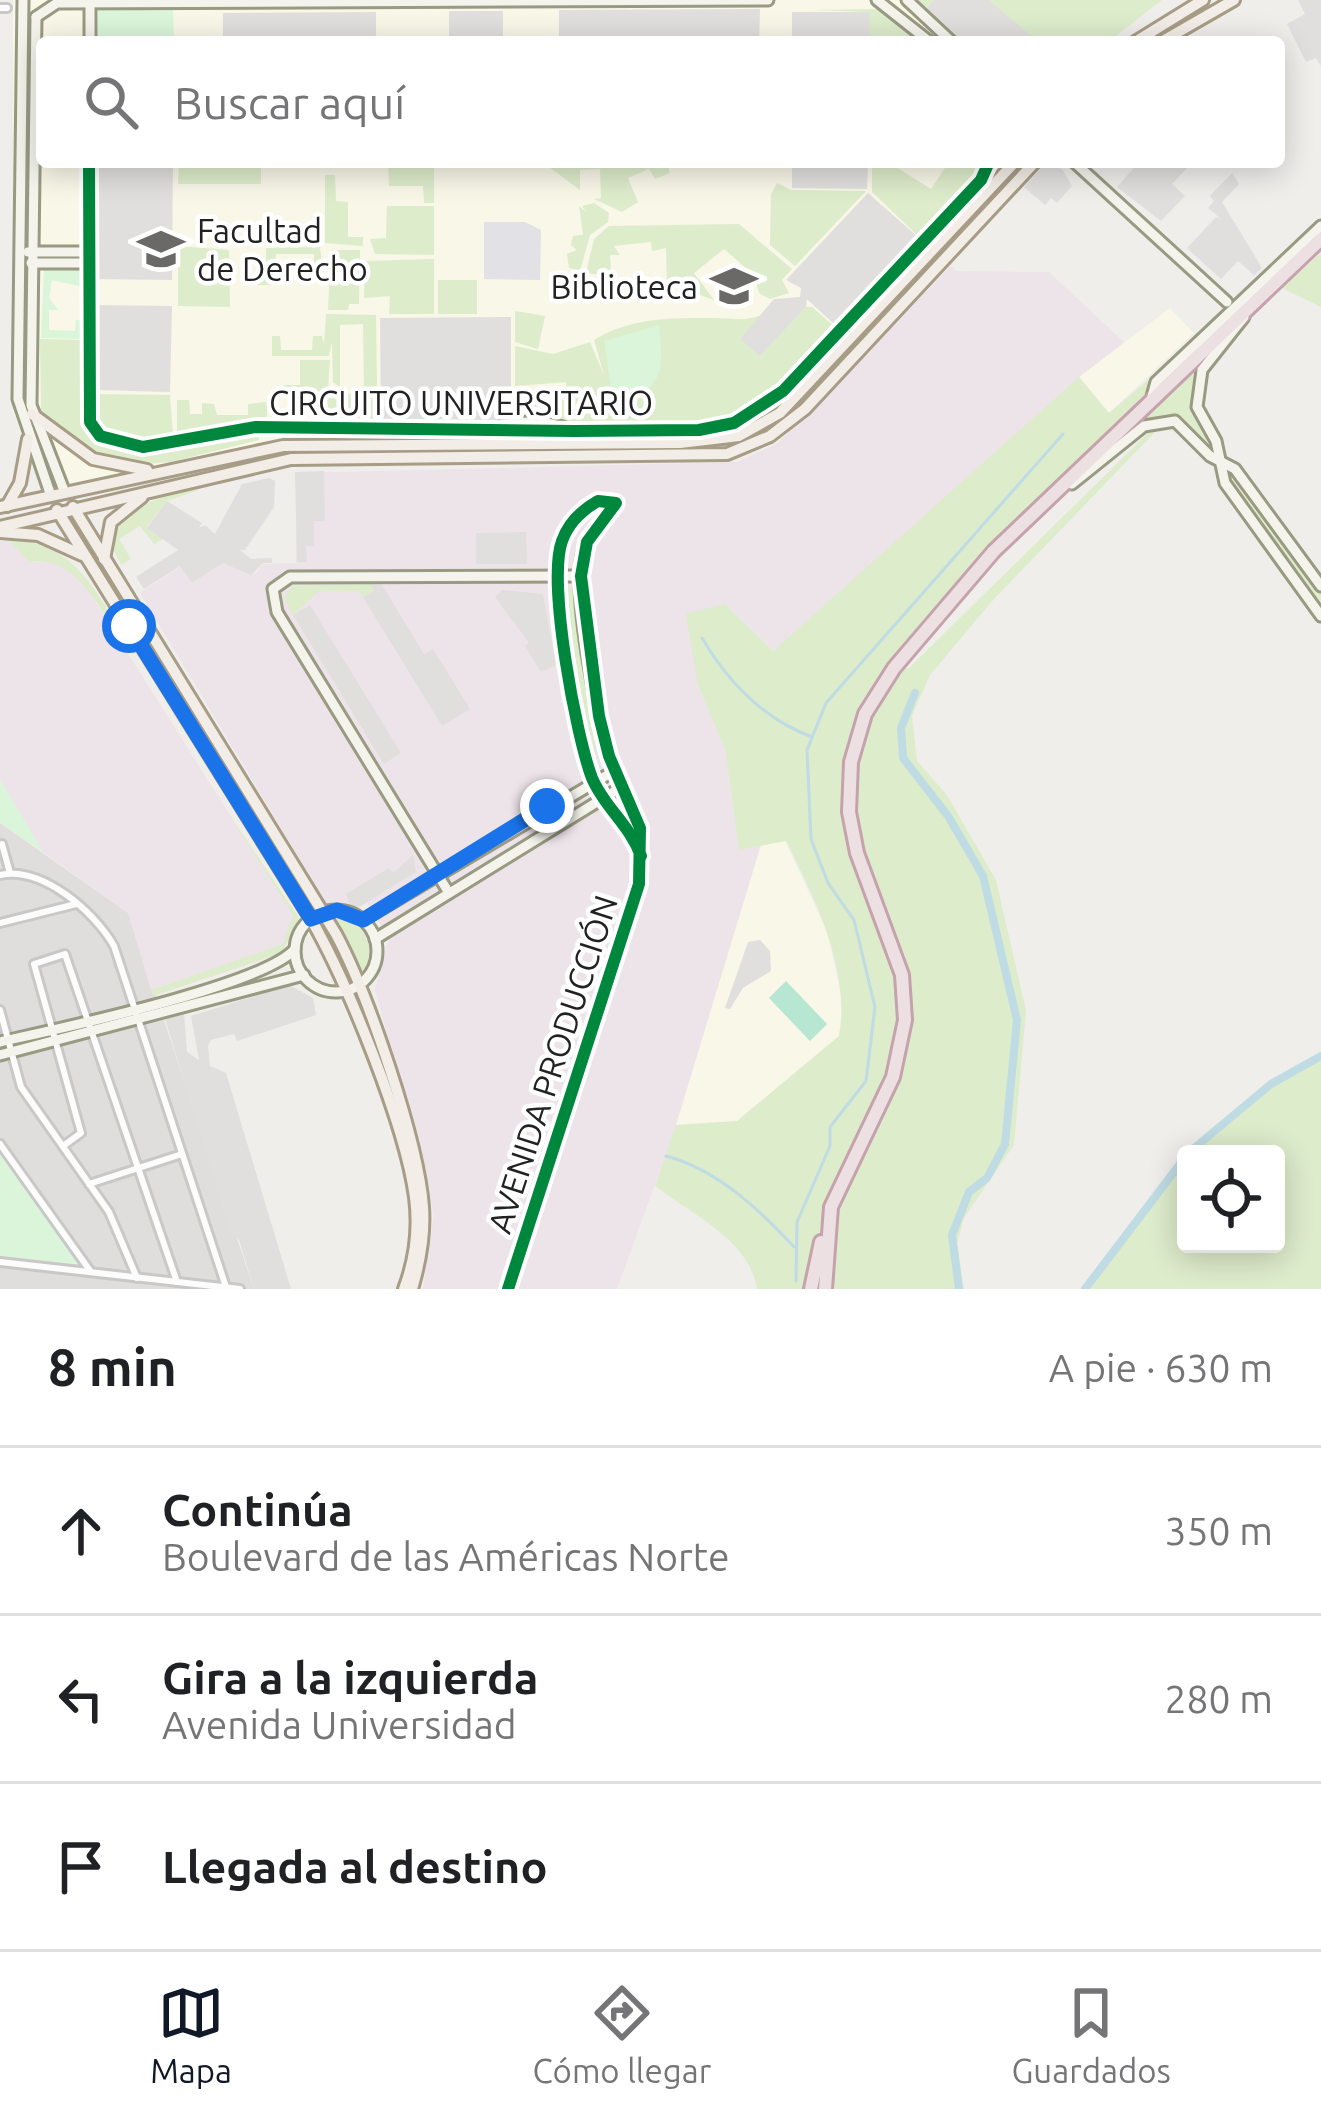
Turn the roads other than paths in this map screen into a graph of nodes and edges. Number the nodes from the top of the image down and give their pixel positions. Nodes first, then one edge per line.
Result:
1 (22, 0) edge
2 (768, 0) edge
3 (878, 0) edge
4 (907, 0) edge
5 (1203, 0) edge
6 (1234, 0) edge
7 (554, 1) edge
8 (269, 2) edge
9 (90, 3) junction
10 (9, 10) edge
11 (37, 17) junction
12 (37, 36) edge
13 (90, 36) edge
14 (923, 36) edge
15 (946, 36) edge
16 (1145, 36) edge
17 (1171, 36) edge
18 (36, 77) edge
19 (89, 168) edge
20 (987, 168) edge
21 (1009, 168) edge
22 (1028, 168) edge
23 (1081, 168) edge
24 (986, 193) junction
25 (956, 208) junction
26 (1321, 226) edge
27 (952, 229) junction
28 (962, 238) junction
29 (1321, 239) edge
30 (19, 258) junction
31 (33, 258) junction
32 (89, 258) junction
33 (1227, 302) junction
34 (1246, 305) junction
35 (866, 322) junction
36 (1221, 322) junction
37 (837, 334) junction
38 (1150, 404) junction
39 (32, 414) junction
40 (28, 439) junction
41 (1218, 459) junction
42 (162, 471) junction
43 (158, 489) junction
44 (65, 493) junction
45 (51, 496) junction
46 (1045, 500) junction
47 (3, 506) edge
48 (74, 510) junction
49 (59, 513) junction
50 (0, 529) edge
51 (86, 557) junction
52 (104, 562) junction
53 (558, 576) junction
54 (581, 576) junction
55 (1321, 586) edge
56 (1318, 610) edge
57 (614, 771) junction
58 (593, 780) junction
59 (622, 786) junction
60 (602, 796) junction
61 (263, 817) junction
62 (251, 824) junction
63 (2, 844) edge
64 (641, 856) junction
65 (5, 874) edge
66 (437, 874) junction
67 (449, 893) junction
68 (76, 904) junction
69 (323, 912) junction
70 (311, 919) junction
71 (363, 920) junction
72 (0, 922) edge
73 (375, 939) junction
74 (295, 950) junction
75 (304, 975) junction
76 (361, 983) junction
77 (346, 990) junction
78 (135, 1009) junction
79 (0, 1010) edge
80 (138, 1022) junction
81 (93, 1026) junction
82 (53, 1036) junction
83 (4, 1048) edge
84 (0, 1144) edge
85 (63, 1146) junction
86 (182, 1154) junction
87 (140, 1168) junction
88 (89, 1184) junction
89 (827, 1224) junction
90 (0, 1262) edge
91 (91, 1272) junction
92 (137, 1278) junction
93 (177, 1282) junction
94 (226, 1287) edge
95 (240, 1289) edge
96 (408, 1289) edge
97 (508, 1289) edge
98 (811, 1289) edge
99 (825, 1289) edge

1 - 10 street
2 - 7 street
3 - 14 street
4 - 15 street
5 - 16 main road
6 - 17 main road
7 - 8 street
8 - 9 street
9 - 11 street
9 - 13 street
10 - 11 street
10 - 30 street
11 - 12 street
18 - 31 street
19 - 32 street, CIRCUITO UNIVERSITARIO
20 - 25 street, CIRCUITO UNIVERSITARIO
21 - 24 main road
22 - 28 main road
23 - 33 street
24 - 25 main road
24 - 27 main road
25 - 37 street, CIRCUITO UNIVERSITARIO
26 - 34 street
27 - 28 main road
27 - 35 main road
28 - 43 main road
29 - 34 highway
30 - 31 street
30 - 40 street
31 - 32 street
31 - 39 street
32 - 37 street, CIRCUITO UNIVERSITARIO
33 - 34 street
33 - 36 street
34 - 36 street
34 - 38 highway
34 - 41 street
35 - 37 main road
35 - 42 main road
36 - 38 street
38 - 46 highway
39 - 42 main road
39 - 44 street
40 - 45 street
40 - 47 main road
41 - 46 street
41 - 55 street
41 - 56 street
42 - 44 main road
43 - 48 main road
43 - 52 main road
44 - 45 main road
44 - 48 main road
45 - 47 main road
45 - 49 main road
46 - 89 highway
48 - 49 main road
48 - 52 main road
49 - 50 main road
49 - 51 main road
50 - 51 main road
51 - 62 main road
52 - 61 main road
53 - 54 street
53 - 54 street, AVENIDA PRODUCCIÓN
53 - 58 street, AVENIDA PRODUCCIÓN
53 - 66 street
54 - 57 street, AVENIDA PRODUCCIÓN
57 - 58 street
57 - 59 street, AVENIDA PRODUCCIÓN
58 - 60 street, AVENIDA PRODUCCIÓN
58 - 66 street
59 - 60 street
59 - 64 street, AVENIDA PRODUCCIÓN
60 - 64 street, AVENIDA PRODUCCIÓN
60 - 67 street
61 - 62 main road
61 - 69 main road
62 - 70 main road
63 - 65 street
64 - 97 street, AVENIDA PRODUCCIÓN
65 - 68 street
66 - 67 street
66 - 71 street
67 - 73 street
68 - 72 street
68 - 78 street
69 - 70 street
69 - 71 street
69 - 76 main road
70 - 74 street
70 - 77 main road
71 - 73 street
73 - 76 street
74 - 75 street
74 - 78 street
75 - 77 street
75 - 80 street
76 - 77 street
76 - 96 main road
77 - 96 main road
78 - 80 street
78 - 81 street
79 - 83 street
80 - 81 street
80 - 86 street
81 - 82 street
81 - 82 street
81 - 87 street
82 - 83 street
82 - 85 street
83 - 85 street
84 - 91 street
85 - 88 street
86 - 87 street
86 - 94 street
87 - 88 street
87 - 93 street
88 - 92 street
89 - 98 highway
89 - 99 highway
90 - 91 street
91 - 92 street
92 - 93 street
93 - 94 street
94 - 95 street

